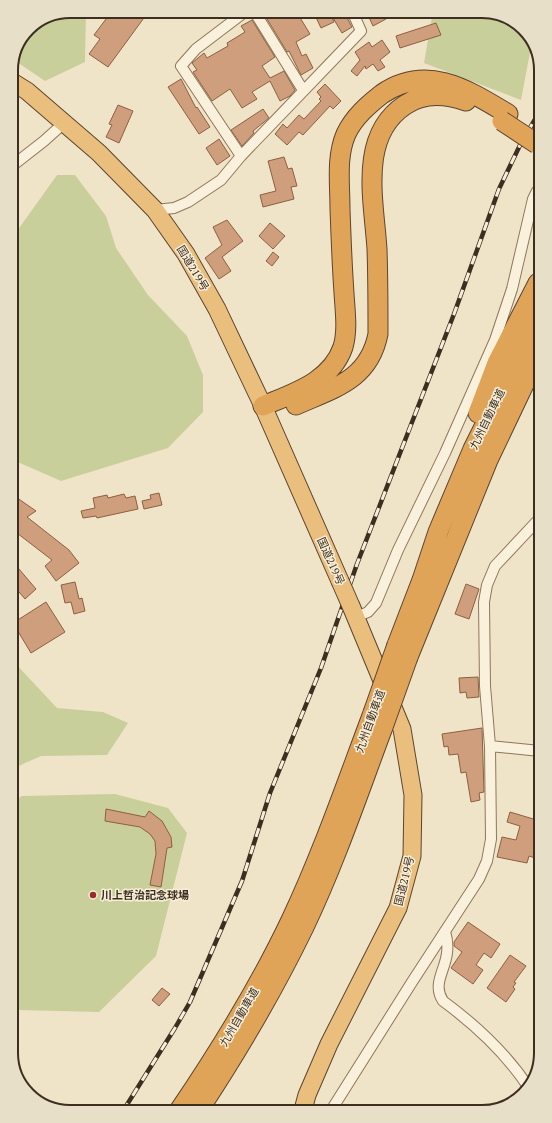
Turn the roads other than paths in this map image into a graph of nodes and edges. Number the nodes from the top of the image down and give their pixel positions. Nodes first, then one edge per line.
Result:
1 (237, 18) edge
2 (258, 18) edge
3 (355, 18) edge
4 (18, 84) edge
5 (304, 90) junction
6 (505, 117) junction
7 (64, 123) junction
8 (534, 131) edge
9 (534, 141) edge
10 (241, 156) junction
11 (18, 161) edge
12 (534, 197) edge
13 (154, 210) junction
14 (534, 291) edge
15 (534, 327) edge
16 (534, 362) edge
17 (534, 386) edge
18 (266, 412) junction
19 (488, 460) junction
20 (534, 524) edge
21 (438, 532) junction
22 (353, 612) junction
23 (403, 651) junction
24 (378, 720) junction
25 (490, 746) junction
26 (534, 750) edge
27 (446, 931) junction
28 (525, 1082) edge
29 (183, 1105) edge
30 (202, 1105) edge
31 (304, 1105) edge
32 (335, 1105) edge

1 - 10 street
2 - 5 street
3 - 5 street
4 - 7 highway, 国道219号
5 - 10 street
6 - 8 highway
6 - 9 highway, bridge
6 - 18 highway
6 - 18 highway
7 - 11 street
7 - 13 highway, 国道219号
10 - 13 street
12 - 22 street
13 - 18 highway, 国道219号
14 - 21 highway
15 - 21 highway, 九州自動車道
16 - 19 highway, 九州自動車道
17 - 19 highway
18 - 22 highway, 国道219号, bridge
19 - 23 highway, 九州自動車道
20 - 25 street
21 - 23 highway, 九州自動車道
22 - 31 highway, 国道219号
23 - 24 highway, 九州自動車道, bridge
24 - 29 highway, 九州自動車道
24 - 30 highway, 九州自動車道
25 - 26 street
25 - 27 street
27 - 28 street
27 - 32 street

